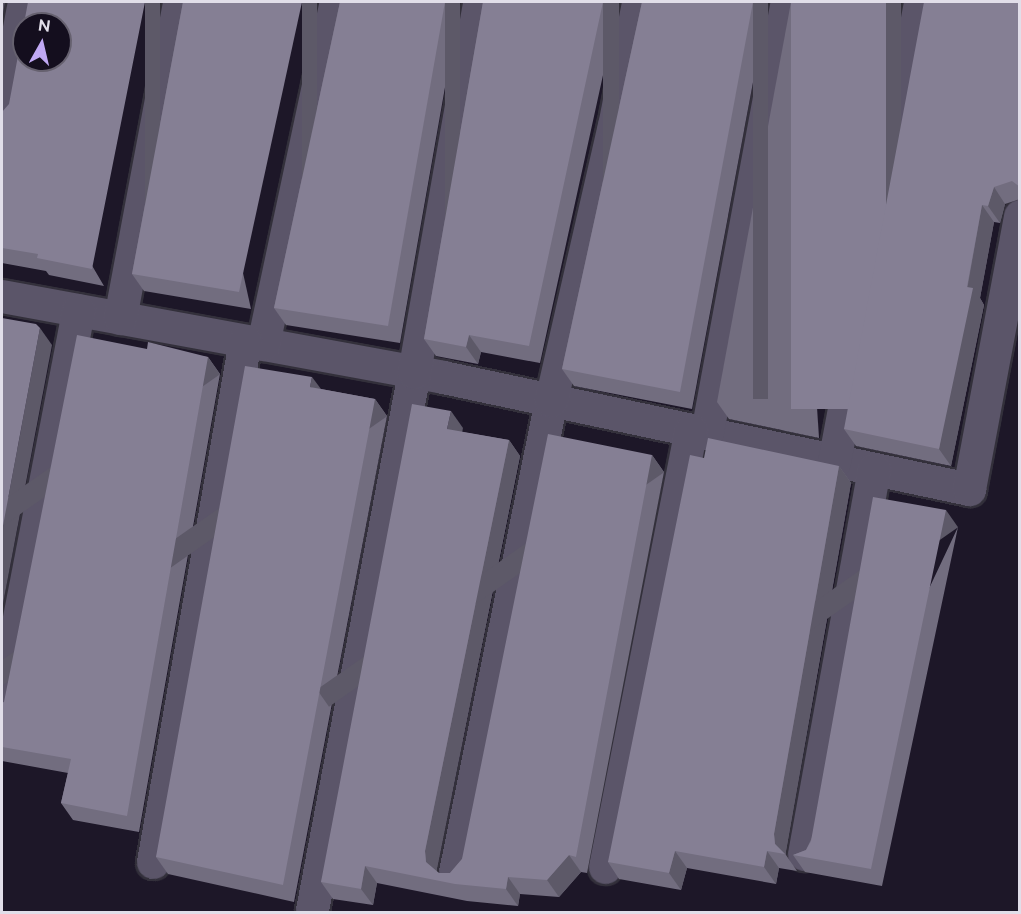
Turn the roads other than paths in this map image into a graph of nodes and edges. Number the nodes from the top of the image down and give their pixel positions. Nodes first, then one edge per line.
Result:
1 (24, 2) edge
2 (179, 2) edge
3 (336, 2) edge
4 (479, 2) edge
5 (638, 2) edge
6 (787, 2) edge
7 (920, 2) edge
8 (2, 117) edge
9 (1020, 216) edge
10 (2, 296) edge
11 (78, 310) junction
12 (120, 318) junction
13 (254, 343) junction
14 (414, 372) junction
15 (551, 400) junction
16 (699, 431) junction
17 (834, 462) junction
18 (874, 469) junction
19 (2, 706) edge
20 (804, 854) edge
21 (153, 862) dead end
22 (605, 867) dead end
23 (454, 872) edge
24 (312, 910) dead end

1 - 8 street
2 - 12 street
3 - 13 street
4 - 14 street
5 - 15 street
6 - 16 street
7 - 17 street
9 - 18 street
10 - 11 street
11 - 12 street
11 - 19 street
12 - 13 street
13 - 14 street
13 - 21 street
14 - 15 street
14 - 24 street
15 - 16 street
15 - 23 street
16 - 17 street
16 - 22 street
17 - 18 street
18 - 20 street

